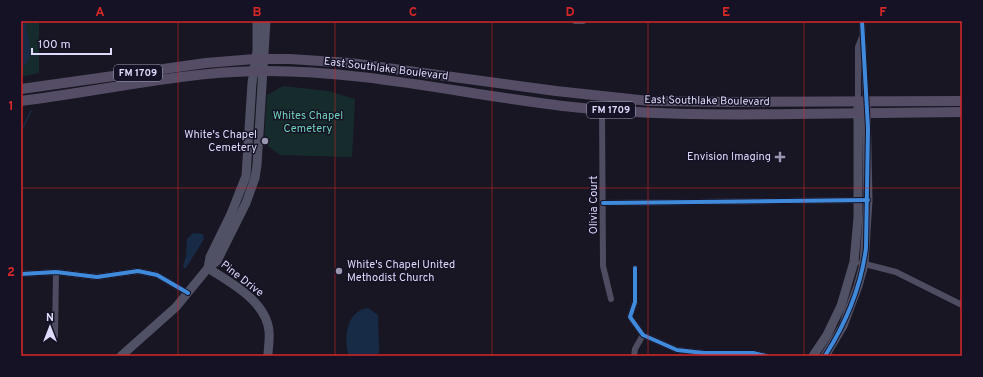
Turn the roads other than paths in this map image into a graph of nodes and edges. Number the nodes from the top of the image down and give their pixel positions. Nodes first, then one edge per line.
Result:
1 (257, 21) edge
2 (266, 21) edge
3 (575, 21) edge
4 (583, 21) edge
5 (862, 21) edge
6 (260, 59) junction
7 (402, 70) junction
8 (258, 71) junction
9 (399, 82) junction
10 (21, 89) edge
11 (21, 101) edge
12 (649, 101) junction
13 (962, 101) edge
14 (862, 102) junction
15 (602, 109) junction
16 (962, 112) edge
17 (863, 113) junction
18 (868, 200) junction
19 (858, 201) junction
20 (603, 203) junction
21 (854, 262) junction
22 (864, 264) junction
23 (208, 268) junction
24 (635, 268) dead end
25 (56, 272) junction
26 (21, 274) edge
27 (188, 293) junction
28 (611, 299) dead end
29 (962, 305) edge
30 (834, 321) junction
31 (843, 326) junction
32 (642, 335) junction
33 (55, 336) dead end
34 (704, 355) edge
35 (121, 356) edge
36 (268, 356) edge
37 (634, 356) edge
38 (766, 356) edge
39 (813, 356) edge
40 (825, 356) edge

1 - 6 street
2 - 6 street
3 - 4 street
5 - 14 street
6 - 7 main road, East Southlake Boulevard / FM 1709
6 - 8 street
6 - 10 main road, FM 1709
7 - 9 main road
7 - 12 main road, East Southlake Boulevard / FM 1709
8 - 9 main road, East Southlake Boulevard / FM 1709
8 - 11 main road, FM 1709
8 - 23 street
9 - 15 main road, East Southlake Boulevard / FM 1709
12 - 14 main road, East Southlake Boulevard / FM 1709
12 - 15 main road
13 - 14 main road, East Southlake Boulevard / FM 1709
14 - 17 street
15 - 17 main road, East Southlake Boulevard / FM 1709
15 - 20 street, Olivia Court
16 - 17 main road, East Southlake Boulevard / FM 1709
17 - 18 street
17 - 19 street
18 - 19 street
18 - 22 street
19 - 20 street
19 - 21 street
20 - 28 street, Olivia Court
21 - 22 street
21 - 30 street
22 - 29 street
22 - 31 street
23 - 27 street
23 - 36 street, Pine Drive
24 - 32 street
25 - 26 street
25 - 27 street
25 - 33 street
27 - 35 street
30 - 31 street
30 - 39 street
31 - 40 street
32 - 34 street
32 - 37 street
34 - 38 street

